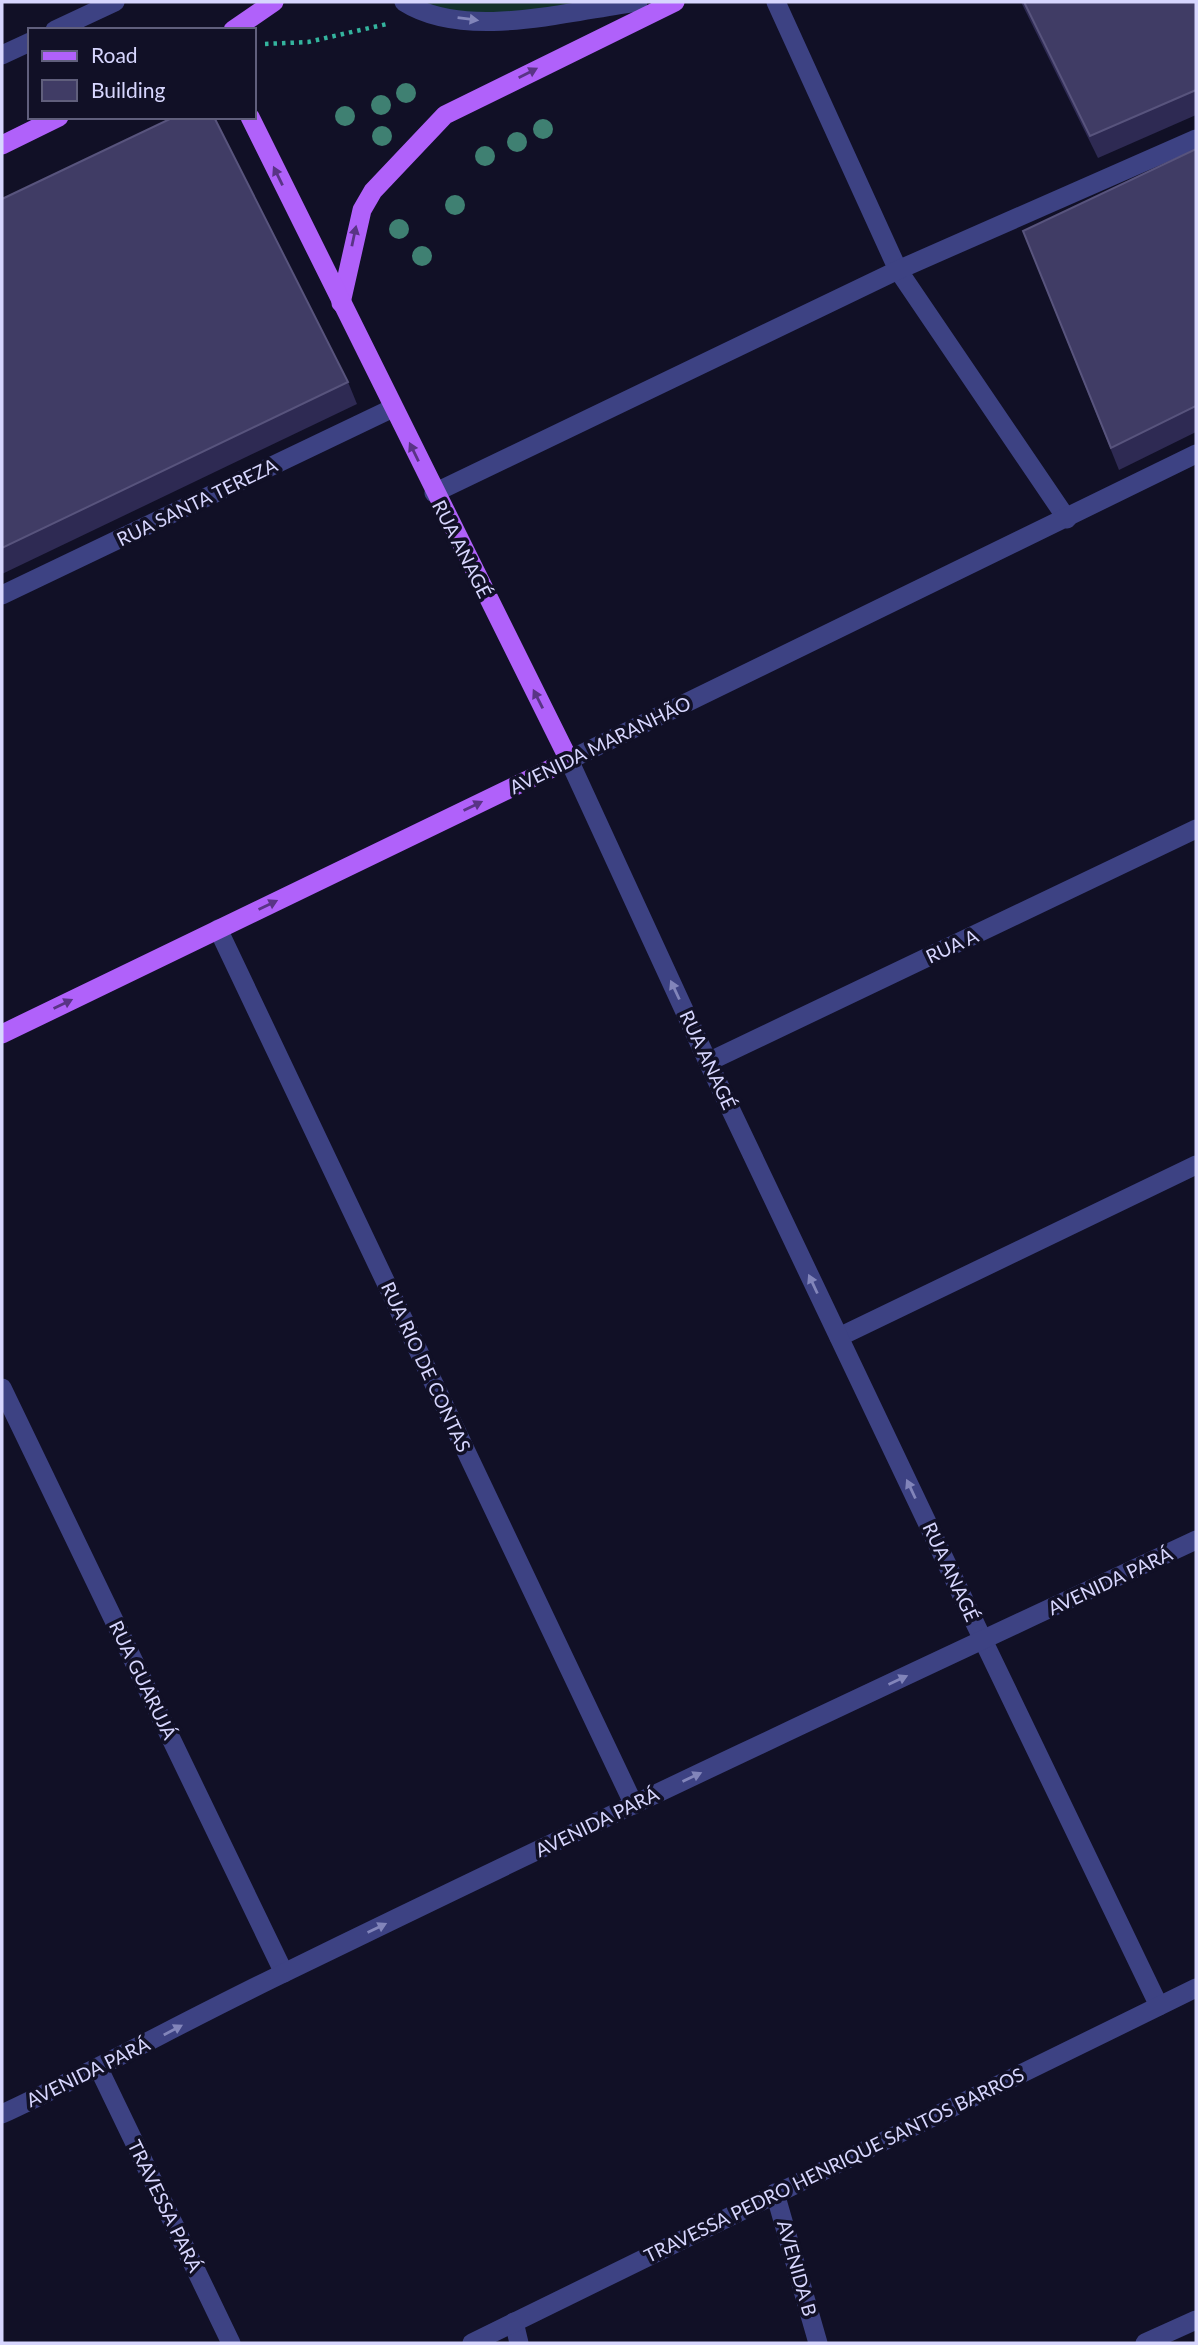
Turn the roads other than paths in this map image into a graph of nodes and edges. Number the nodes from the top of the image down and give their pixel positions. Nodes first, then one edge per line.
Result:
1 (115, 2) edge
2 (274, 2) edge
3 (404, 2) edge
4 (638, 2) edge
5 (675, 2) edge
6 (776, 2) edge
7 (59, 28) edge
8 (236, 28) edge
9 (28, 43) edge
10 (2, 55) edge
11 (55, 119) edge
12 (251, 119) edge
13 (1196, 139) edge
14 (2, 145) edge
15 (898, 270) junction
16 (341, 303) junction
17 (393, 408) junction
18 (1196, 454) edge
19 (434, 493) junction
20 (1067, 519) junction
21 (2, 595) edge
22 (569, 760) junction
23 (1196, 829) edge
24 (218, 929) junction
25 (2, 1034) edge
26 (708, 1062) junction
27 (1196, 1165) edge
28 (839, 1337) junction
29 (2, 1388) edge
30 (1196, 1540) edge
31 (983, 1640) junction
32 (634, 1805) junction
33 (284, 1973) junction
34 (1196, 1988) edge
35 (1159, 2006) junction
36 (99, 2069) junction
37 (2, 2113) edge
38 (775, 2193) junction
39 (1196, 2320) edge
40 (514, 2322) junction
41 (231, 2343) edge
42 (472, 2343) edge
43 (519, 2343) edge
44 (818, 2343) edge
45 (1145, 2343) edge

1 - 7 street
2 - 8 main road
3 -> 4 street
16 -> 5 main road
6 - 15 street
9 - 10 street
11 - 14 main road
16 -> 12 main road, RUA ANAGÉ
13 - 15 street
15 - 19 street
15 - 20 street
16 - 17 main road, RUA ANAGÉ
19 -> 17 main road, RUA ANAGÉ
17 - 21 street, RUA SANTA TEREZA
18 - 20 street, AVENIDA MARANHÃO
22 -> 19 main road, RUA ANAGÉ
20 - 22 street, AVENIDA MARANHÃO
24 -> 22 main road, AVENIDA MARANHÃO
26 -> 22 street, RUA ANAGÉ
23 - 26 street, RUA A
25 -> 24 main road, AVENIDA MARANHÃO
24 - 32 street, RUA RIO DE CONTAS
28 -> 26 street, RUA ANAGÉ
27 - 28 street
31 -> 28 street, RUA ANAGÉ
29 - 33 street, RUA GUARUJÁ
30 - 31 street, AVENIDA PARÁ
32 -> 31 street, AVENIDA PARÁ
31 - 35 street, RUA ANAGÉ
33 -> 32 street, AVENIDA PARÁ
36 -> 33 street, AVENIDA PARÁ
34 - 35 street, TRAVESSA PEDRO HENRIQUE SANTOS BARROS
35 - 38 street, TRAVESSA PEDRO HENRIQUE SANTOS BARROS
36 - 37 street, AVENIDA PARÁ
36 - 41 street, TRAVESSA PARÁ
38 - 40 street, TRAVESSA PEDRO HENRIQUE SANTOS BARROS
38 - 44 street, AVENIDA B
39 - 45 street
40 - 42 street, TRAVESSA PEDRO HENRIQUE SANTOS BARROS
40 - 43 street

